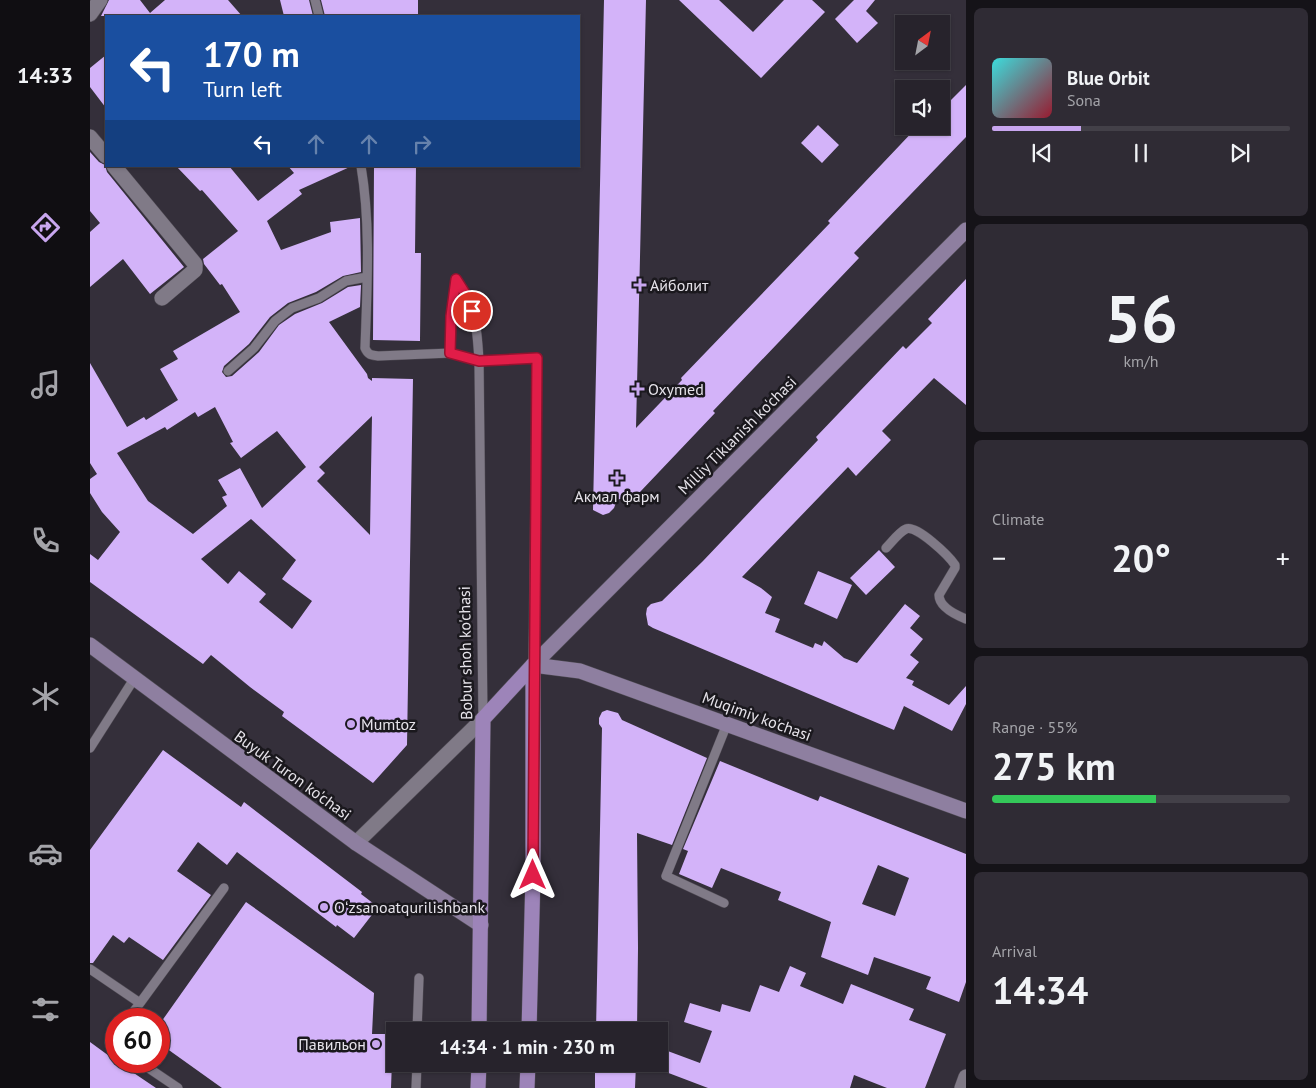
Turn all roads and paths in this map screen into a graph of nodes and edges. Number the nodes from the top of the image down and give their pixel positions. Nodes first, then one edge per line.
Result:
1 (100, 0) edge
2 (315, 0) edge
3 (90, 14) edge
4 (319, 15) edge
5 (90, 137) edge
6 (105, 155) edge
7 (115, 167) edge
8 (361, 167) edge
9 (966, 230) edge
10 (367, 277) junction
11 (162, 298) dead end
12 (450, 353) junction
13 (479, 361) junction
14 (228, 371) dead end
15 (886, 548) dead end
16 (966, 619) edge
17 (90, 645) edge
18 (533, 665) junction
19 (134, 679) junction
20 (483, 719) junction
21 (727, 724) junction
22 (90, 748) edge
23 (966, 811) edge
24 (356, 843) junction
25 (224, 888) dead end
26 (724, 903) dead end
27 (481, 925) junction
28 (90, 969) edge
29 (419, 978) dead end
30 (140, 1004) junction
31 (137, 1008) edge
32 (417, 1022) edge
33 (479, 1022) edge
34 (529, 1022) edge
35 (417, 1072) edge
36 (479, 1072) edge
37 (528, 1072) edge
38 (156, 1073) edge
39 (966, 1077) edge
40 (178, 1088) edge
41 (416, 1088) edge
42 (478, 1088) edge
43 (527, 1088) edge
44 (962, 1088) edge

1 - 3 street
2 - 4 lane
5 - 6 street
7 - 11 street
8 - 10 lane
9 - 18 street, Milliy Tiklanish ko'chasi
10 - 12 lane
10 - 14 lane
12 - 13 lane
12 - 13 lane, Bobur shoh ko'chasi
13 - 18 lane
13 - 20 lane, Bobur shoh ko'chasi
15 - 16 lane
17 - 19 street, Buyuk Turon ko'chasi
18 - 20 main road
18 - 21 street, Muqimiy ko'chasi
18 - 34 main road
19 - 22 lane
19 - 24 street, Buyuk Turon ko'chasi
20 - 24 street
20 - 27 main road, Bobur shoh ko'chasi
21 - 23 street, Muqimiy ko'chasi
21 - 26 lane
24 - 27 street, Buyuk Turon ko'chasi
25 - 30 lane
27 - 33 main road, Bobur shoh ko'chasi
28 - 30 lane
29 - 32 lane
30 - 31 lane
35 - 41 lane
36 - 42 main road
37 - 43 main road
38 - 40 lane
39 - 44 street

